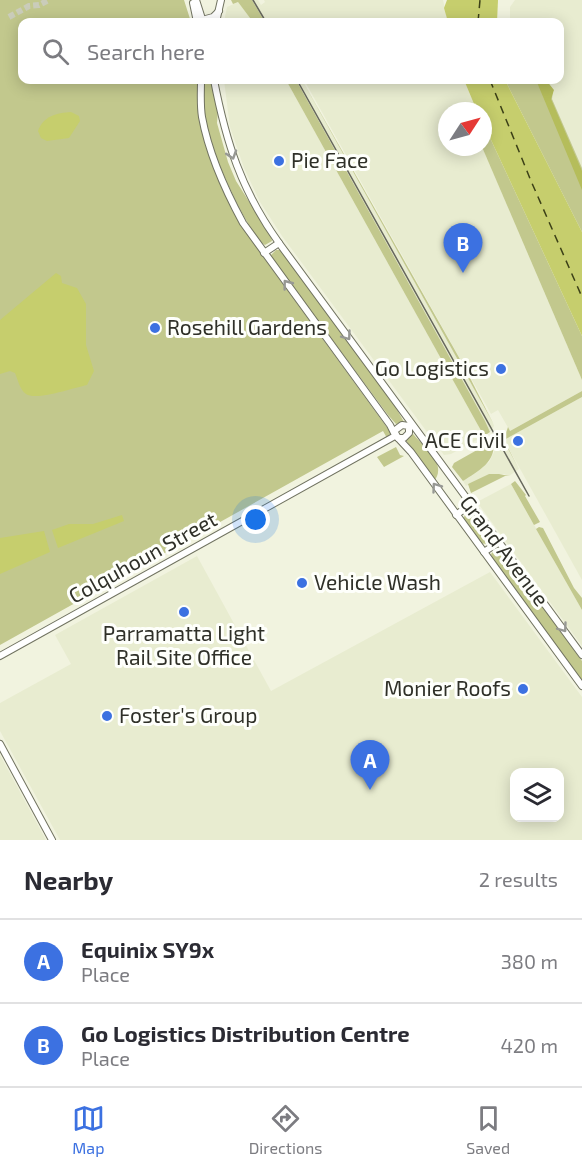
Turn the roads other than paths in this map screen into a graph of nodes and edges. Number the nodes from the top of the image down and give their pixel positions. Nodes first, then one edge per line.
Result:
1 (194, 0) edge
2 (221, 0) edge
3 (219, 11) junction
4 (200, 18) edge
5 (213, 18) edge
6 (217, 18) edge
7 (201, 84) edge
8 (215, 84) edge
9 (279, 243) junction
10 (264, 253) junction
11 (390, 395) junction
12 (409, 426) junction
13 (396, 436) junction
14 (440, 461) junction
15 (471, 504) junction
16 (456, 515) junction
17 (499, 542) junction
18 (484, 552) junction
19 (0, 656) edge
20 (582, 656) edge
21 (582, 686) edge
22 (0, 744) edge
23 (52, 840) edge

1 - 4 street
2 - 3 street
3 - 5 street
3 - 6 street
7 - 10 street, Grand Avenue
8 -> 9 street, Grand Avenue
9 - 10 street
9 -> 11 street, Grand Avenue
13 -> 10 street, Grand Avenue
11 - 12 street, Grand Avenue
11 - 14 street, Grand Avenue
12 - 13 street
12 - 13 street
12 - 14 street, Grand Avenue
16 -> 13 street, Grand Avenue
13 - 19 street, Colquhoun Street
14 - 15 street, Grand Avenue
15 - 16 street
15 - 17 street, Grand Avenue
16 - 18 street, Grand Avenue
17 - 18 street
17 -> 20 street, Grand Avenue
18 - 21 street, Grand Avenue
22 - 23 street

